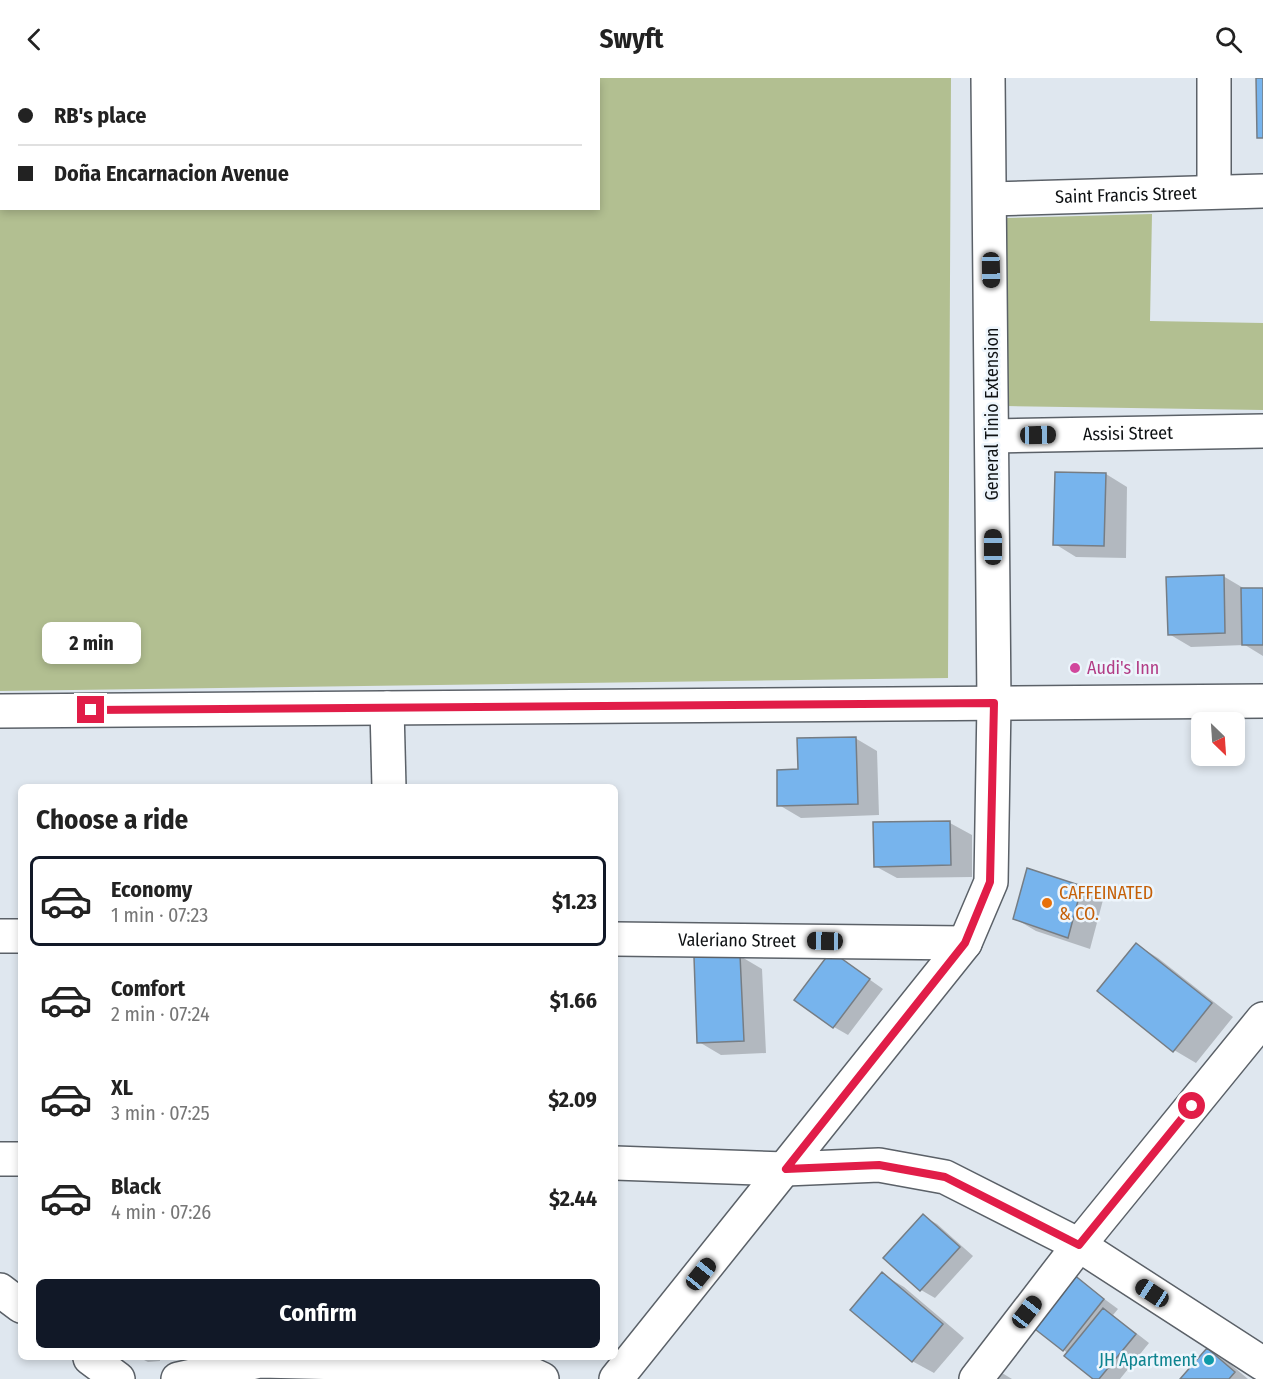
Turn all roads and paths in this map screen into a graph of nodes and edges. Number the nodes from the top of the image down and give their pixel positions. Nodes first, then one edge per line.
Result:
1 (988, 78) edge
2 (1214, 78) edge
3 (1214, 191) junction
4 (1263, 191) edge
5 (990, 199) junction
6 (1263, 431) edge
7 (993, 436) junction
8 (1263, 701) edge
9 (994, 703) junction
10 (387, 708) junction
11 (0, 711) edge
12 (389, 784) edge
13 (0, 936) edge
14 (18, 936) edge
15 (618, 939) edge
16 (965, 943) junction
17 (1263, 1019) edge
18 (0, 1159) edge
19 (18, 1159) edge
20 (618, 1163) edge
21 (786, 1169) junction
22 (1079, 1245) junction
23 (0, 1290) edge
24 (18, 1304) edge
25 (93, 1360) edge
26 (1263, 1364) edge
27 (118, 1379) edge
28 (178, 1379) edge
29 (542, 1379) edge
30 (616, 1379) edge
31 (976, 1379) edge

1 - 5 street, General Tinio Extension
2 - 3 street
3 - 4 street, Saint Francis Street
3 - 5 street, Saint Francis Street
5 - 7 street, General Tinio Extension
6 - 7 street, Assisi Street
7 - 9 street, General Tinio Extension
8 - 9 street
9 - 10 street
9 - 16 street, General Tinio Extension
10 - 11 street
10 - 12 street
13 - 14 street
15 - 16 street, Valeriano Street
16 - 21 street, General Tinio Extension
17 - 22 street
18 - 19 street
20 - 21 street
21 - 22 street
21 - 30 street, General Tinio Extension
22 - 26 street
22 - 31 street
23 - 24 street
25 - 27 street
28 - 29 street

